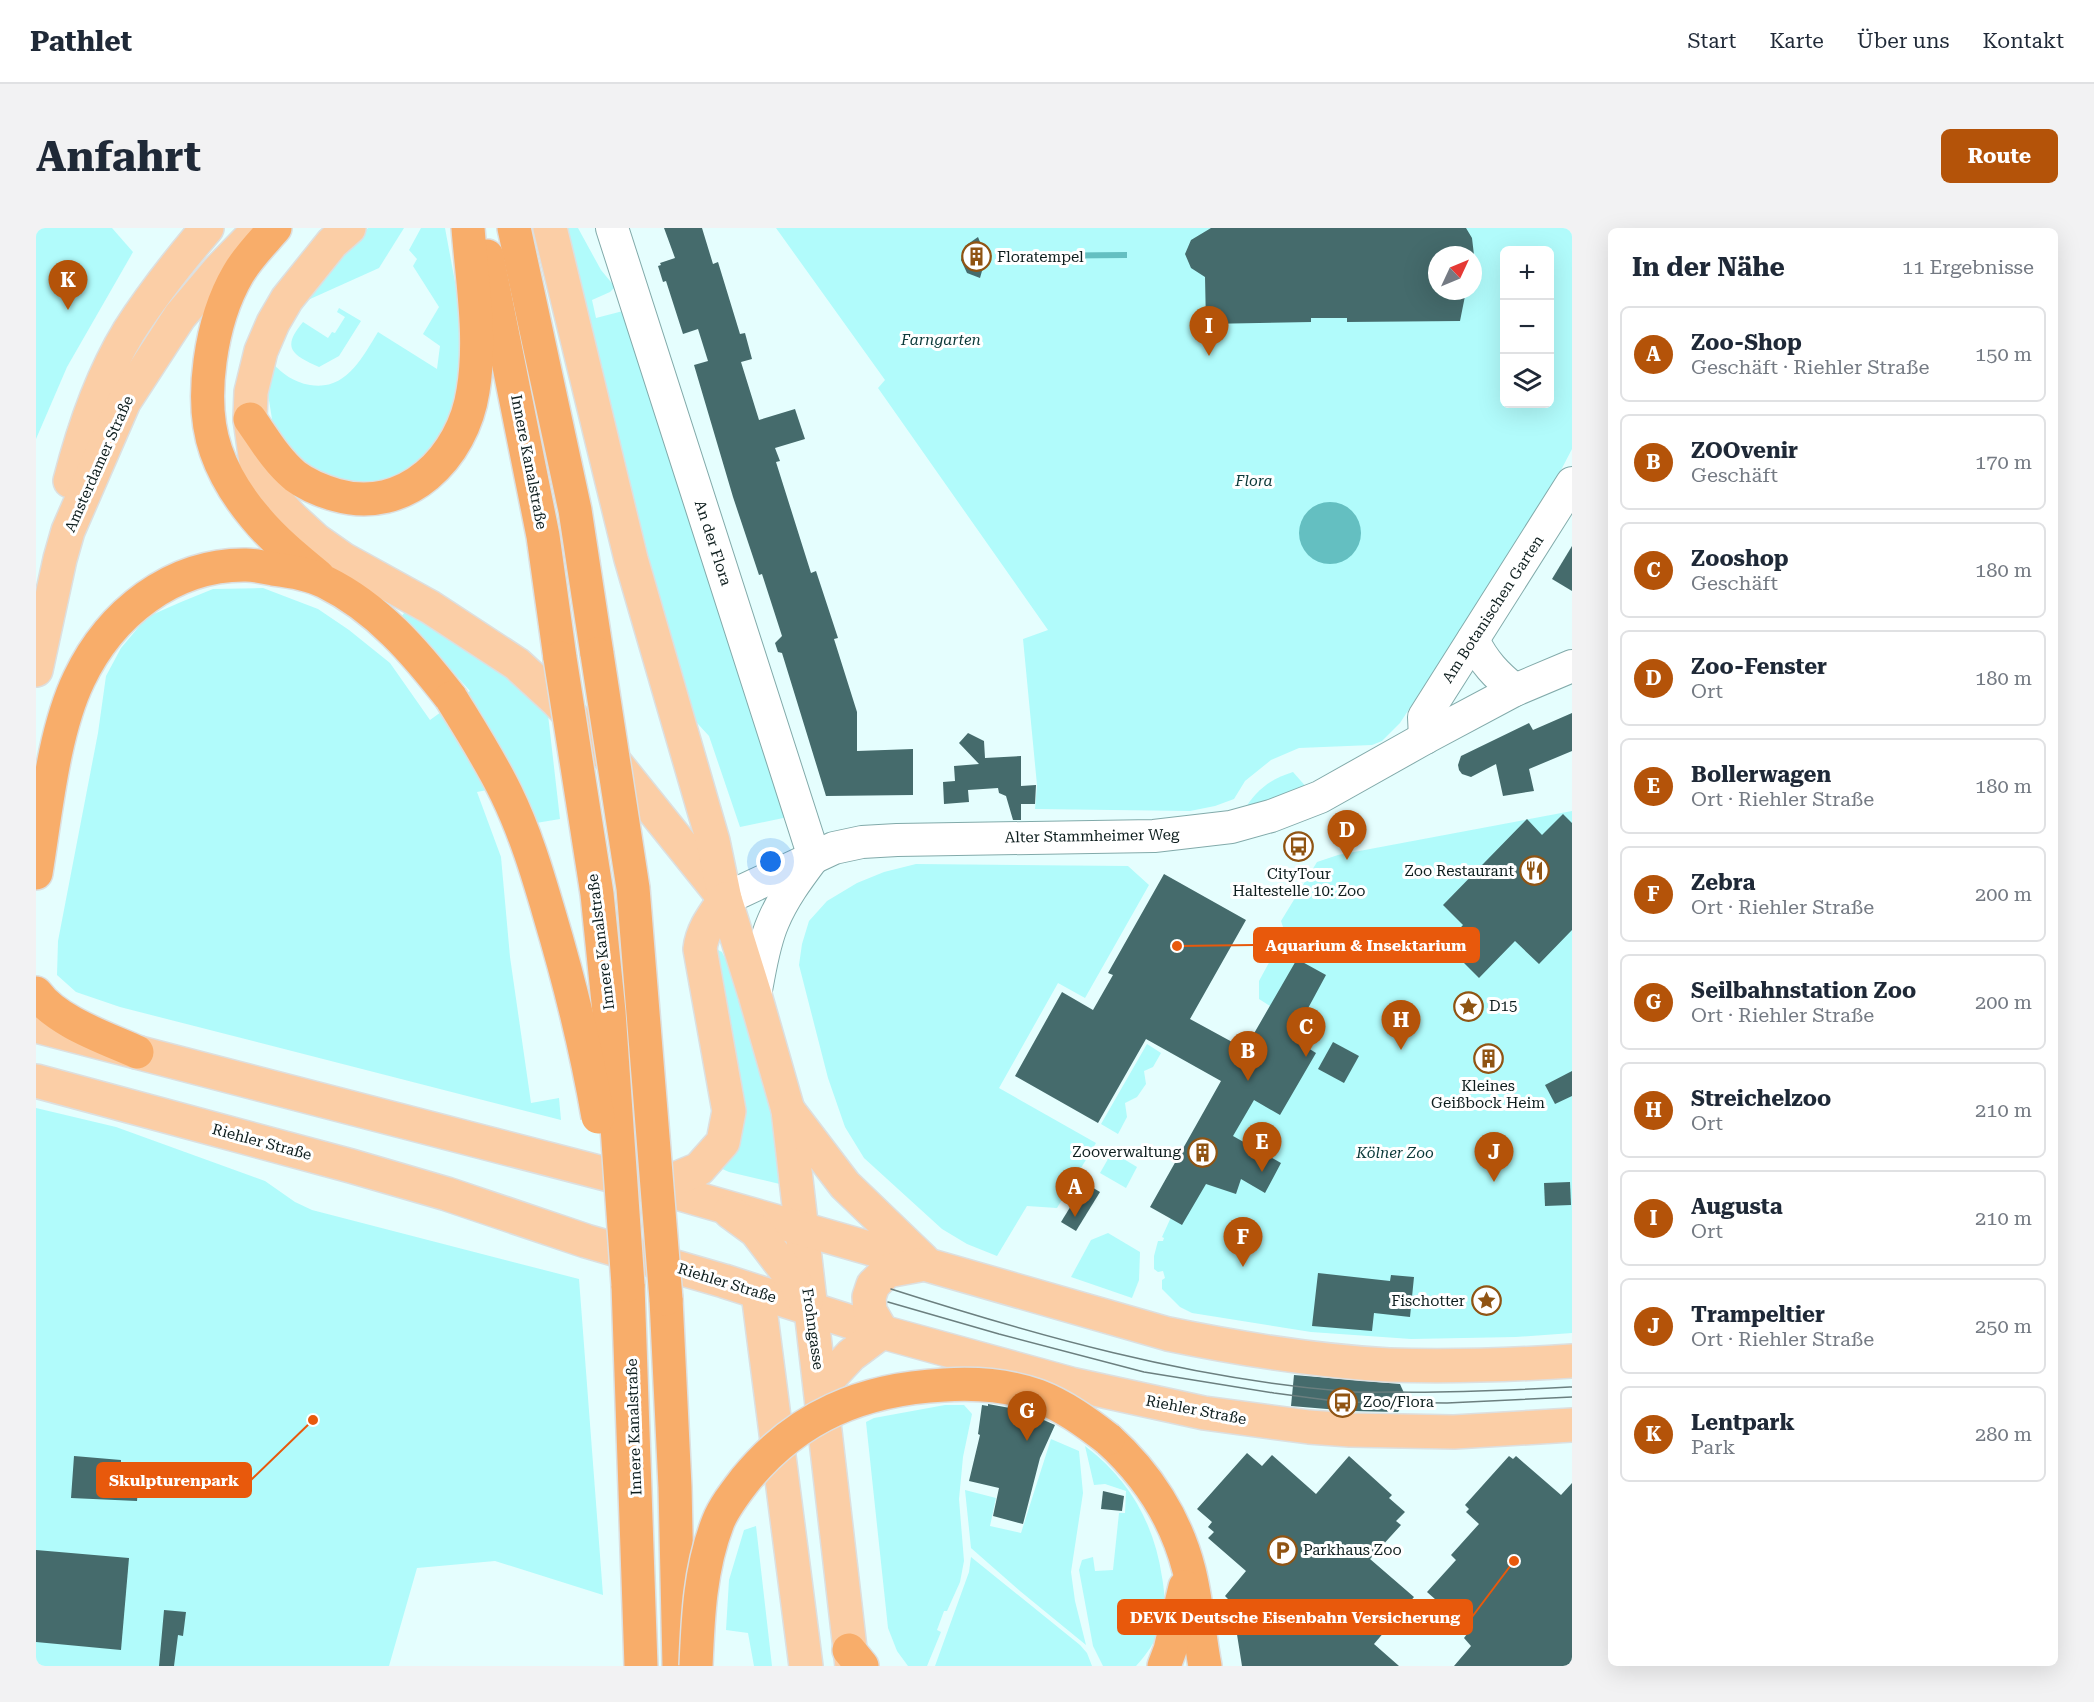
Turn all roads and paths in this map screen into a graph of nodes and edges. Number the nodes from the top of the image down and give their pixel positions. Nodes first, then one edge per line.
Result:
1 (207, 228) edge
2 (261, 228) edge
3 (275, 228) edge
4 (349, 228) edge
5 (468, 228) edge
6 (480, 228) edge
7 (514, 228) edge
8 (550, 228) edge
9 (612, 228) edge
10 (250, 419) junction
11 (1572, 483) edge
12 (68, 531) junction
13 (324, 581) junction
14 (1473, 640) junction
15 (1572, 666) edge
16 (36, 670) edge
17 (1515, 690) junction
18 (1425, 738) junction
19 (814, 857) junction
20 (36, 873) edge
21 (725, 900) junction
22 (36, 993) edge
23 (755, 995) junction
24 (36, 1026) edge
25 (137, 1052) junction
26 (36, 1081) edge
27 (788, 1110) junction
28 (656, 1187) junction
29 (722, 1206) junction
30 (801, 1227) junction
31 (779, 1261) junction
32 (927, 1264) junction
33 (724, 1281) junction
34 (628, 1285) junction
35 (758, 1293) junction
36 (809, 1309) junction
37 (882, 1332) junction
38 (1572, 1361) edge
39 (820, 1387) junction
40 (1572, 1425) edge
41 (1189, 1571) junction
42 (1199, 1657) edge
43 (854, 1661) edge
44 (641, 1666) edge
45 (679, 1666) edge
46 (696, 1666) edge
47 (806, 1666) edge
48 (1164, 1666) edge

1 - 12 main road
2 - 12 main road, Amsterdamer Straße
3 - 13 highway
4 - 10 main road
5 - 10 highway
6 - 34 highway, Innere Kanalstraße, bridge
7 - 45 highway, bridge
8 - 21 main road, Frohngasse
9 - 19 street, An der Flora
10 - 21 main road
11 - 14 street, Am Botanischen Garten
12 - 16 main road, Amsterdamer Straße
13 - 20 highway
13 - 34 highway, bridge
14 - 17 street
14 - 18 street, Am Botanischen Garten
15 - 17 street, Alter Stammheimer Weg
17 - 18 street, Alter Stammheimer Weg
18 - 19 street, Alter Stammheimer Weg
19 - 21 street, Alter Stammheimer Weg
19 - 23 street
21 - 23 main road, Frohngasse
21 - 28 main road
22 - 25 highway
23 - 27 main road, Frohngasse
24 - 25 main road
25 - 28 main road
26 - 33 main road, Riehler Straße
27 - 30 main road, Frohngasse
27 - 32 main road
28 - 29 main road
29 - 30 main road
29 - 31 main road
30 - 31 main road
30 - 32 main road
30 - 36 main road, Frohngasse
31 - 33 main road
31 - 36 main road
32 - 37 main road
32 - 38 main road
33 - 35 main road, Riehler Straße
34 - 44 highway, Innere Kanalstraße
35 - 36 main road, Riehler Straße
35 - 47 main road
36 - 37 main road, Riehler Straße
36 - 39 main road, Frohngasse
37 - 39 main road
37 - 40 main road, Riehler Straße
39 - 43 main road, Frohngasse
41 - 42 highway
41 - 46 highway, bridge
41 - 48 highway

